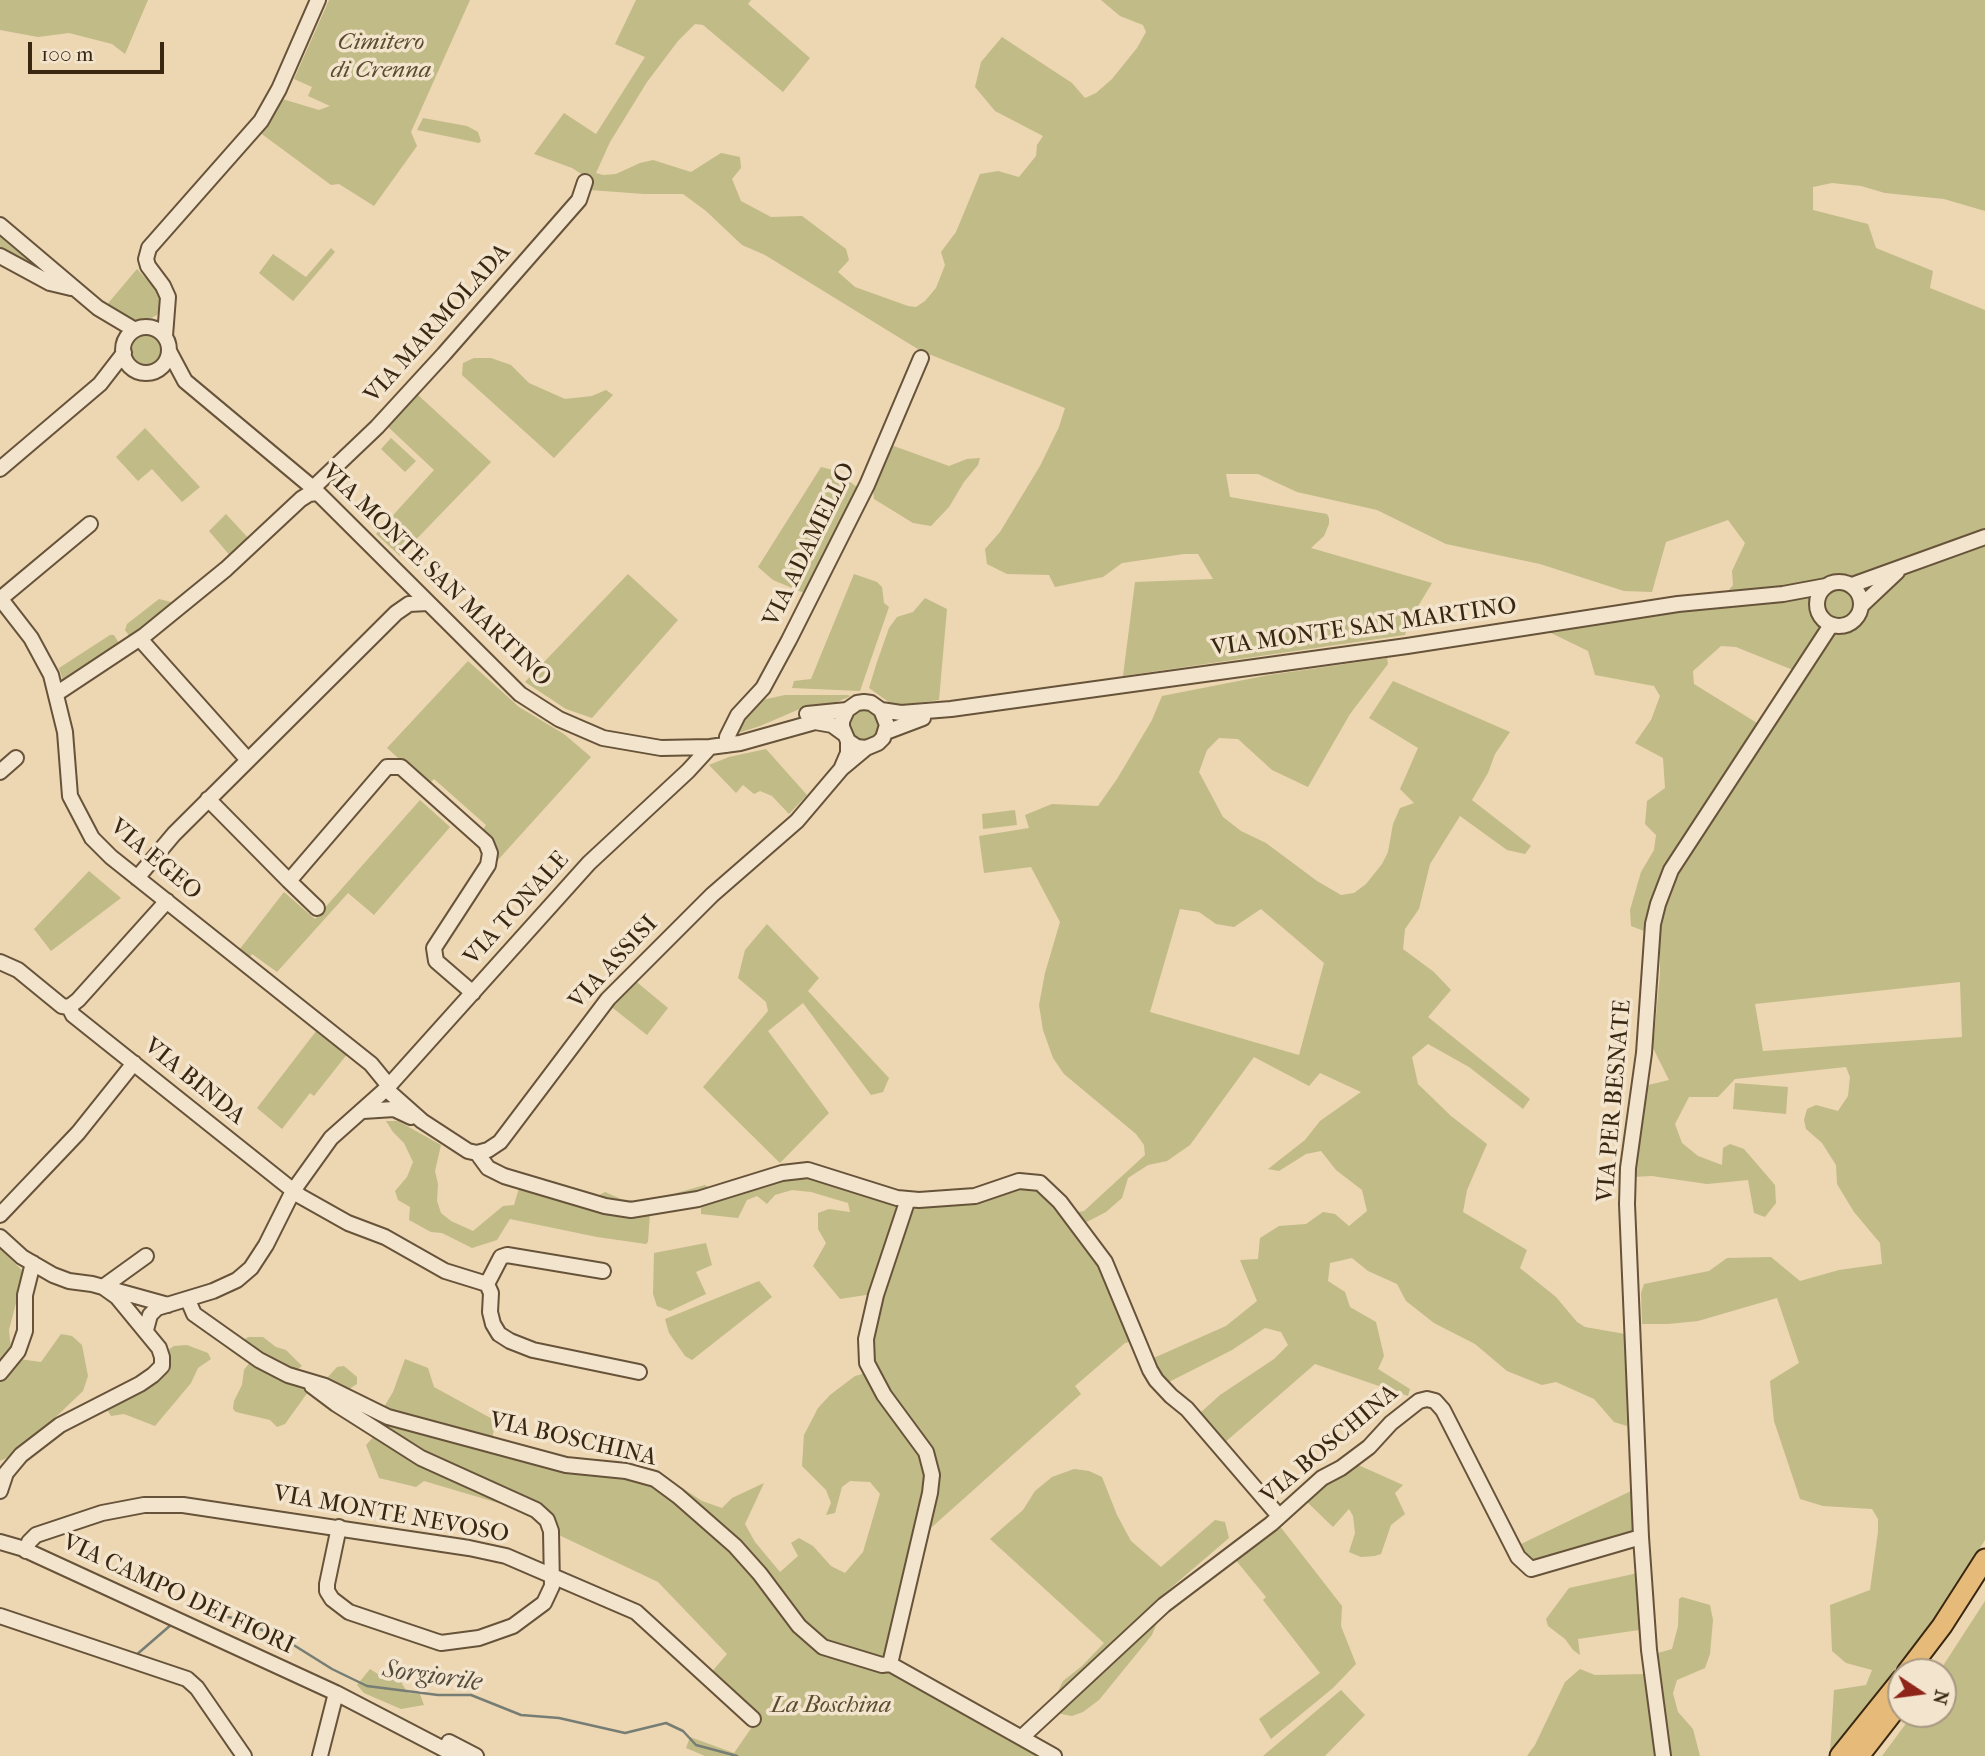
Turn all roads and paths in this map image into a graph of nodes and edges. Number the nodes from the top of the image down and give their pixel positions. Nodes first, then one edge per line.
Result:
1 (318, 0) edge
2 (585, 182) dead end
3 (0, 225) edge
4 (0, 256) edge
5 (73, 288) junction
6 (168, 302) junction
7 (98, 308) junction
8 (150, 327) junction
9 (135, 330) junction
10 (167, 344) junction
11 (124, 348) junction
12 (921, 358) dead end
13 (136, 370) junction
14 (153, 371) junction
15 (185, 381) junction
16 (100, 384) junction
17 (0, 469) edge
18 (312, 488) junction
19 (90, 524) dead end
20 (1985, 537) edge
21 (1899, 570) junction
22 (407, 582) junction
23 (1852, 585) junction
24 (1826, 586) junction
25 (1783, 594) junction
26 (0, 598) edge
27 (428, 604) junction
28 (1817, 605) junction
29 (1862, 605) junction
30 (396, 613) junction
31 (1831, 625) junction
32 (140, 639) junction
33 (56, 694) junction
34 (951, 709) junction
35 (848, 710) junction
36 (881, 710) junction
37 (886, 732) junction
38 (764, 735) junction
39 (845, 737) junction
40 (727, 745) junction
41 (710, 747) junction
42 (686, 748) junction
43 (866, 748) junction
44 (16, 758) dead end
45 (248, 760) junction
46 (842, 768) junction
47 (688, 771) junction
48 (0, 772) edge
49 (208, 799) junction
50 (137, 878) junction
51 (289, 881) junction
52 (167, 901) junction
53 (317, 908) dead end
54 (0, 962) edge
55 (473, 993) junction
56 (69, 1007) junction
57 (134, 1063) junction
58 (387, 1088) junction
59 (363, 1111) junction
60 (422, 1121) junction
61 (477, 1153) junction
62 (293, 1191) junction
63 (908, 1199) junction
64 (0, 1215) edge
65 (0, 1237) edge
66 (146, 1256) dead end
67 (33, 1264) junction
68 (603, 1271) dead end
69 (487, 1284) junction
70 (103, 1287) junction
71 (188, 1300) junction
72 (168, 1305) junction
73 (146, 1330) junction
74 (639, 1372) dead end
75 (0, 1373) edge
76 (302, 1379) junction
77 (3, 1471) edge
78 (0, 1491) edge
79 (1279, 1516) junction
80 (339, 1528) junction
81 (1641, 1537) junction
82 (0, 1542) edge
83 (26, 1551) junction
84 (1985, 1559) edge
85 (553, 1574) junction
86 (1985, 1583) edge
87 (0, 1616) edge
88 (1918, 1658) edge
89 (1933, 1658) edge
90 (890, 1664) junction
91 (336, 1693) junction
92 (1887, 1697) edge
93 (752, 1719) dead end
94 (1887, 1720) edge
95 (1023, 1737) junction
96 (244, 1756) edge
97 (320, 1756) edge
98 (457, 1756) edge
99 (476, 1756) edge
100 (1054, 1756) edge
101 (1663, 1756) edge
102 (1840, 1756) edge
103 (1859, 1756) edge

1 - 6 street
2 - 18 street, VIA MARMOLADA
3 - 5 street
4 - 5 street
5 - 7 street
6 - 8 street
6 - 10 street
7 - 9 street
7 - 11 street
8 - 9 street
8 - 10 street
9 - 11 street
10 - 14 street
10 - 15 street, VIA MONTE SAN MARTINO
11 - 13 street
11 - 16 street
12 - 40 street, VIA ADAMELLO
13 - 14 street
13 - 16 street
14 - 15 street, VIA MONTE SAN MARTINO
15 - 18 street, VIA MONTE SAN MARTINO
16 - 17 street
18 - 22 street, VIA MONTE SAN MARTINO
18 - 32 street
19 - 26 street
20 - 21 street, VIA MONTE SAN MARTINO
21 - 23 street, VIA MONTE SAN MARTINO
21 - 29 street, VIA MONTE SAN MARTINO
22 - 27 street, VIA MONTE SAN MARTINO
22 - 30 street
23 - 24 street, VIA MONTE SAN MARTINO
23 - 29 street
24 - 25 street, VIA MONTE SAN MARTINO
24 - 28 street
25 - 28 street, VIA MONTE SAN MARTINO
25 - 34 street, VIA MONTE SAN MARTINO
26 - 33 street, VIA EGEO
27 - 30 street
27 - 42 street, VIA MONTE SAN MARTINO
28 - 31 street
29 - 31 street, VIA MONTE SAN MARTINO
30 - 45 street
31 - 81 street, VIA PER BESNATE
32 - 33 street
32 - 45 street
33 - 50 street, VIA EGEO
34 - 36 street, VIA MONTE SAN MARTINO
34 - 37 street, VIA MONTE SAN MARTINO
35 - 36 street, VIA MONTE SAN MARTINO
35 - 38 street, VIA MONTE SAN MARTINO
35 - 39 street
36 - 37 street
37 - 43 street, VIA MONTE SAN MARTINO
38 - 39 street, VIA MONTE SAN MARTINO
38 - 40 street, VIA MONTE SAN MARTINO
39 - 43 street, VIA MONTE SAN MARTINO
39 - 46 street, VIA ASSISI
40 - 41 street, VIA MONTE SAN MARTINO
41 - 42 street, VIA MONTE SAN MARTINO
41 - 47 street, VIA TONALE
42 - 47 street
43 - 46 street, VIA ASSISI
44 - 48 street
45 - 49 street
46 - 61 street, VIA ASSISI
47 - 55 street, VIA TONALE
49 - 50 street
49 - 51 street
50 - 52 street, VIA EGEO
51 - 53 street
51 - 55 street
52 - 56 street
52 - 58 street, VIA EGEO
54 - 56 street, VIA BINDA
55 - 58 street, VIA TONALE
56 - 57 street, VIA BINDA
57 - 62 street, VIA BINDA
57 - 64 street
58 - 59 street, VIA TONALE
58 - 60 street
59 - 60 street
59 - 62 street, VIA TONALE
60 - 61 street
61 - 63 street
62 - 69 street, VIA BINDA
62 - 71 street, VIA TONALE
63 - 79 street
63 - 90 street
65 - 67 street
66 - 70 street
67 - 70 street
67 - 75 street
68 - 69 street
69 - 74 street
70 - 72 street
70 - 73 street
71 - 72 street, VIA TONALE
71 - 76 street, VIA BOSCHINA
72 - 73 street
73 - 77 street
76 - 85 street
76 - 90 street, VIA BOSCHINA
77 - 78 street
79 - 81 street, VIA BOSCHINA
79 - 95 street, VIA BOSCHINA
80 - 83 street, VIA MONTE NEVOSO
80 - 85 street, VIA MONTE NEVOSO
80 - 85 street
81 - 101 street, VIA PER BESNATE
82 - 83 street, VIA CAMPO DEI FIORI
83 - 91 street, VIA CAMPO DEI FIORI
84 - 88 highway
85 - 93 street, VIA MONTE NEVOSO
86 - 89 highway
87 - 96 street
90 - 95 street, VIA BOSCHINA
91 - 97 street
91 - 98 street, VIA CAMPO DEI FIORI
91 - 99 street, VIA CAMPO DEI FIORI
92 - 102 highway
94 - 103 highway
95 - 100 street, VIA BOSCHINA

